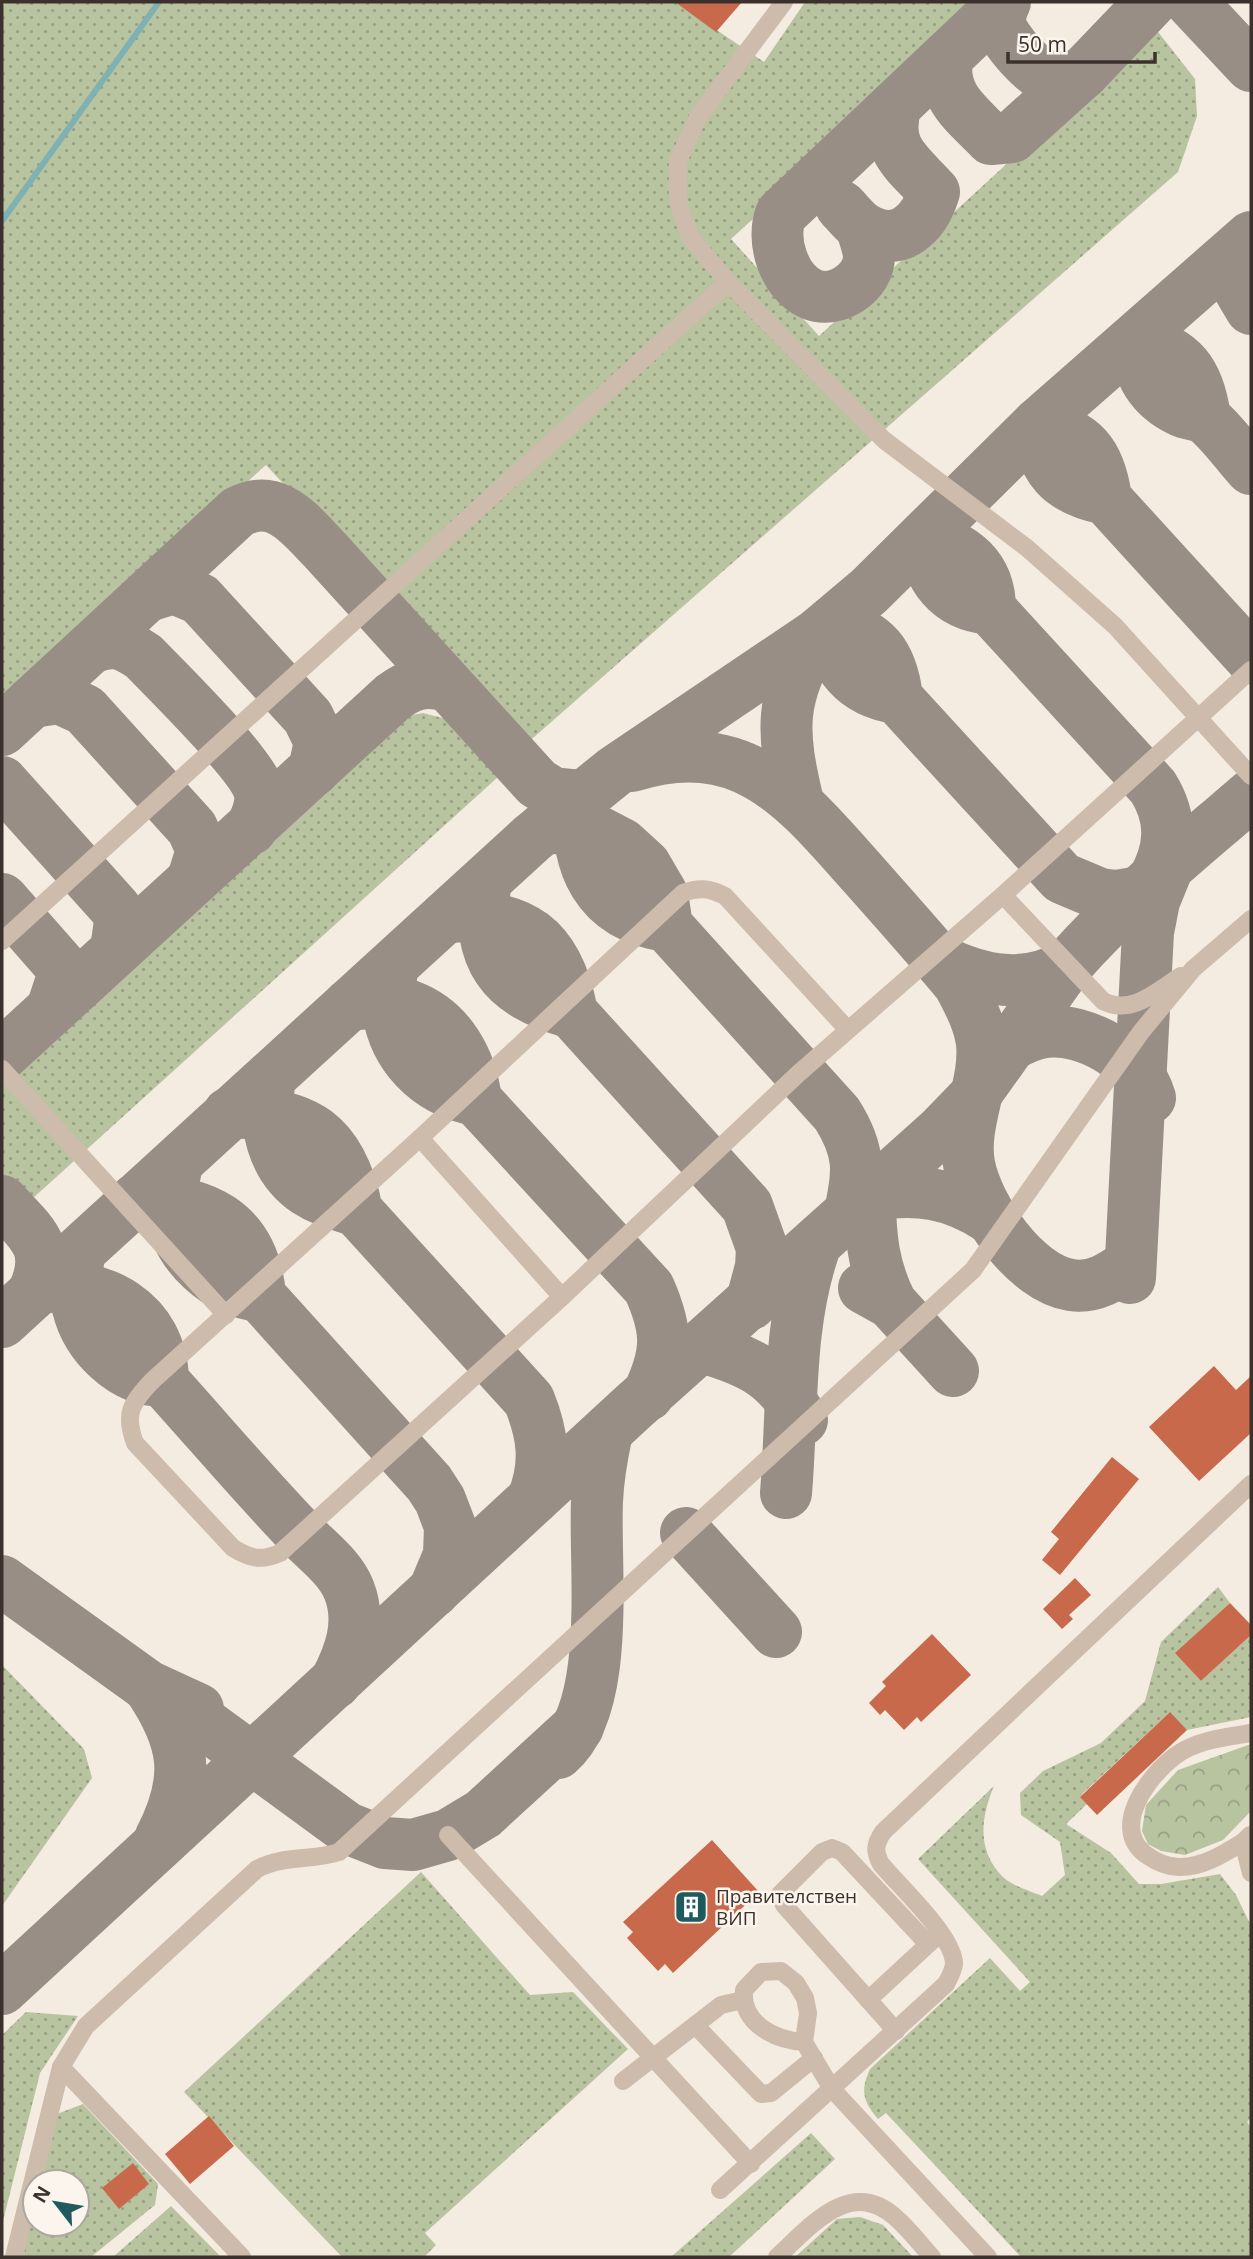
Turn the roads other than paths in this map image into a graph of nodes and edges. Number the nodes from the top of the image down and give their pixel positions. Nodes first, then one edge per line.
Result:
1 (784, 2) edge
2 (728, 282) junction
3 (1251, 670) edge
4 (1198, 718) junction
5 (1251, 776) edge
6 (1003, 895) junction
7 (1251, 919) edge
8 (2, 941) edge
9 (1193, 969) junction
10 (848, 1030) junction
11 (2, 1069) edge
12 (420, 1138) junction
13 (562, 1297) junction
14 (226, 1315) junction
15 (1251, 1485) edge
16 (1251, 1732) edge
17 (448, 1835) dead end
18 (1247, 1837) edge
19 (1251, 1873) edge
20 (934, 1938) junction
21 (743, 2000) junction
22 (868, 2000) junction
23 (696, 2026) junction
24 (896, 2031) junction
25 (803, 2042) junction
26 (656, 2058) junction
27 (814, 2059) junction
28 (61, 2067) junction
29 (623, 2081) dead end
30 (832, 2089) junction
31 (751, 2164) junction
32 (720, 2190) dead end
33 (14, 2257) edge
34 (242, 2257) edge
35 (778, 2257) edge
36 (932, 2257) edge
37 (988, 2257) edge

1 - 2 street
2 - 4 street
2 - 8 street
3 - 4 street
4 - 5 street
4 - 6 street
6 - 9 street
6 - 10 street
7 - 9 street
9 - 28 street
10 - 12 street
10 - 13 street
11 - 14 street
12 - 13 street
12 - 14 street
13 - 14 street
15 - 20 street
16 - 18 street
17 - 26 street
18 - 19 street
20 - 22 street
20 - 22 street
20 - 24 street
21 - 23 street
21 - 25 street
21 - 25 street
22 - 24 street
23 - 26 street
23 - 27 street
24 - 30 street
25 - 27 street
26 - 29 street
26 - 31 street
27 - 30 street
28 - 33 street
28 - 34 street
30 - 31 street
30 - 37 street
31 - 32 street
35 - 36 street

